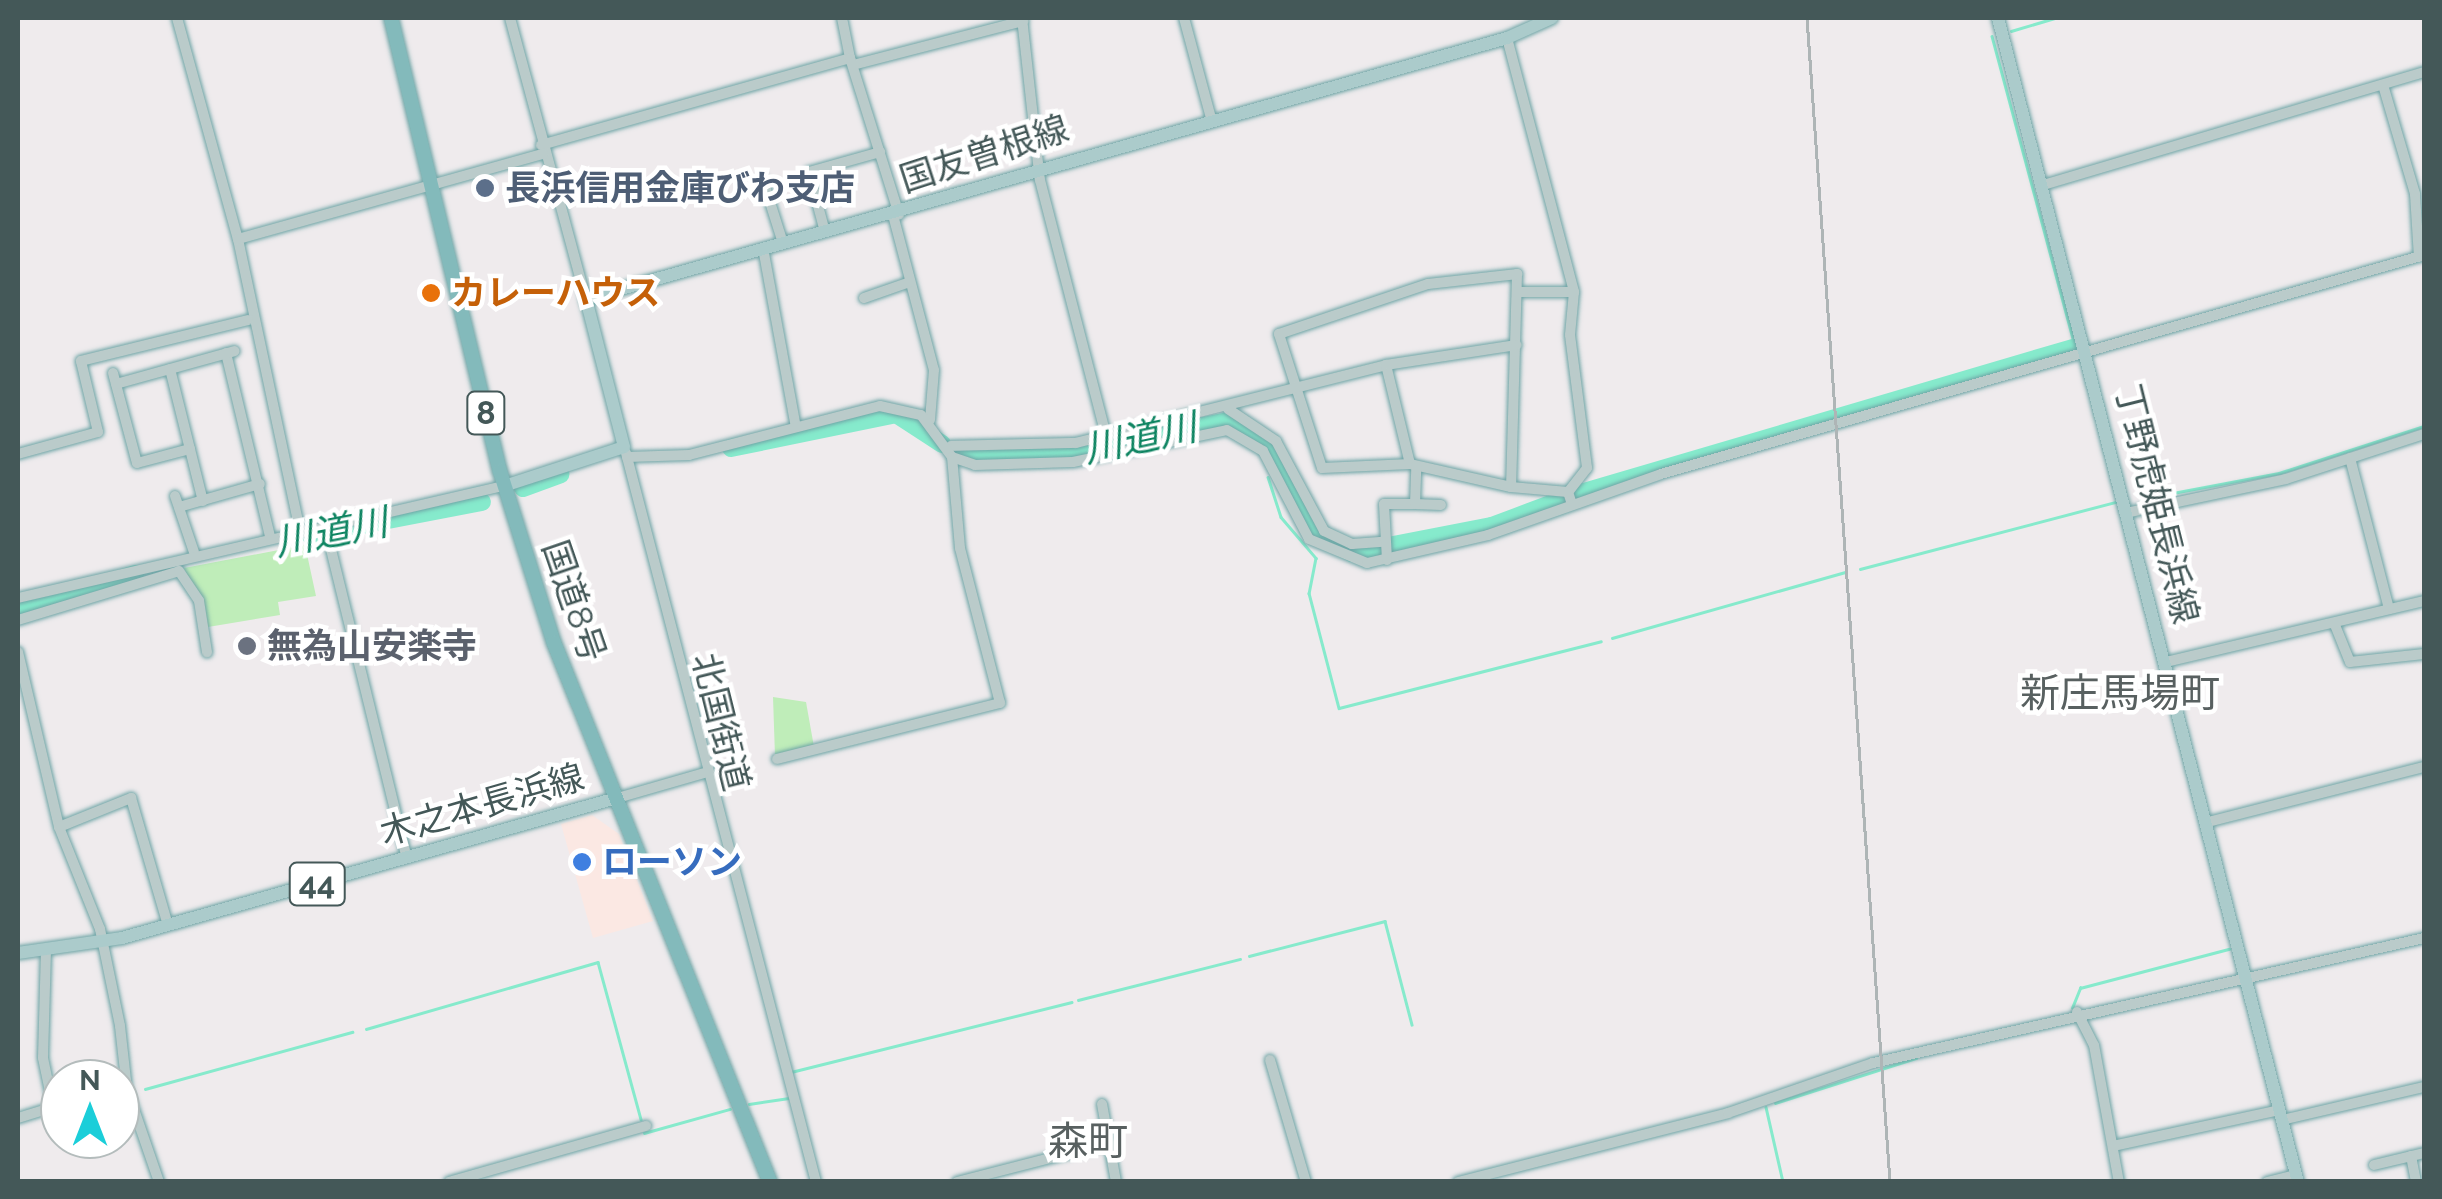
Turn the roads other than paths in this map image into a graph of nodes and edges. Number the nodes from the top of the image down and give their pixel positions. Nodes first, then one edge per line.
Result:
1 (177, 18) edge
2 (390, 18) edge
3 (510, 18) edge
4 (842, 18) edge
5 (1184, 18) edge
6 (1552, 18) edge
7 (1998, 18) edge
8 (1023, 19) edge
9 (1507, 38) junction
10 (852, 61) junction
11 (2424, 72) edge
12 (2383, 84) junction
13 (1211, 118) junction
14 (542, 150) junction
15 (880, 152) junction
16 (1038, 169) junction
17 (763, 180) dead end
18 (2042, 185) junction
19 (432, 192) junction
20 (896, 214) junction
21 (825, 232) junction
22 (238, 239) junction
23 (782, 243) junction
24 (763, 248) junction
25 (2422, 256) edge
26 (910, 282) junction
27 (1517, 292) junction
28 (1574, 292) junction
29 (864, 298) dead end
30 (586, 299) junction
31 (248, 320) junction
32 (1516, 345) junction
33 (2088, 354) junction
34 (1386, 365) junction
35 (170, 369) junction
36 (1295, 389) junction
37 (1227, 408) junction
38 (930, 420) junction
39 (796, 426) junction
40 (2424, 434) edge
41 (1106, 436) junction
42 (190, 449) junction
43 (626, 452) junction
44 (952, 452) junction
45 (18, 454) edge
46 (2350, 458) junction
47 (1413, 465) junction
48 (260, 484) junction
49 (504, 486) junction
50 (1512, 486) junction
51 (1568, 492) junction
52 (203, 501) junction
53 (1415, 504) junction
54 (1441, 504) dead end
55 (1572, 504) junction
56 (2130, 512) junction
57 (300, 530) junction
58 (326, 530) junction
59 (270, 536) junction
60 (1385, 550) junction
61 (194, 552) junction
62 (162, 559) junction
63 (166, 575) junction
64 (18, 598) edge
65 (2424, 601) edge
66 (2389, 609) junction
67 (18, 620) edge
68 (2335, 625) junction
69 (18, 652) edge
70 (206, 652) dead end
71 (2424, 654) edge
72 (2166, 662) junction
73 (777, 759) dead end
74 (2424, 767) edge
75 (704, 773) junction
76 (613, 799) junction
77 (2208, 822) junction
78 (60, 827) junction
79 (406, 858) junction
80 (168, 925) junction
81 (2424, 938) edge
82 (103, 941) junction
83 (46, 950) junction
84 (18, 952) edge
85 (2246, 976) junction
86 (2077, 1012) junction
87 (44, 1059) edge
88 (120, 1059) edge
89 (1270, 1060) dead end
90 (2424, 1088) edge
91 (1102, 1104) dead end
92 (2281, 1115) junction
93 (646, 1126) dead end
94 (140, 1132) edge
95 (1109, 1143) junction
96 (2112, 1146) junction
97 (2424, 1153) edge
98 (2410, 1156) junction
99 (2374, 1165) dead end
100 (2297, 1178) edge
101 (159, 1182) edge
102 (449, 1182) edge
103 (770, 1182) edge
104 (816, 1182) edge
105 (957, 1182) edge
106 (1116, 1182) edge
107 (1306, 1182) edge
108 (1458, 1182) edge
109 (2119, 1182) edge
110 (2267, 1182) edge
111 (2416, 1182) edge

1 - 22 street
2 - 19 highway, 国道8号 / 8
3 - 14 street
4 - 10 street
5 - 13 street
6 - 9 main road, 国友曽根線
7 - 18 main road, 丁野虎姫長浜線
8 - 10 street
8 - 16 street
9 - 13 main road, 国友曽根線
9 - 28 street
10 - 14 street
10 - 15 street
11 - 12 street
12 - 18 street
12 - 25 street
13 - 16 main road, 国友曽根線
14 - 19 street
14 - 30 street
15 - 20 street
15 - 21 street
16 - 20 main road, 国友曽根線
16 - 41 street
17 - 23 street
18 - 33 main road, 丁野虎姫長浜線
19 - 22 street
19 - 49 highway, 国道8号 / 8
20 - 21 main road, 国友曽根線
20 - 26 street
21 - 23 main road, 国友曽根線
22 - 31 street
23 - 24 main road, 国友曽根線
24 - 30 main road, 国友曽根線
24 - 39 street
25 - 33 street
26 - 29 street
26 - 38 street
27 - 28 street
27 - 32 street
27 - 36 street
28 - 51 street
30 - 43 main road
31 - 45 street
31 - 57 street
32 - 34 street
32 - 50 street
33 - 55 street
33 - 56 main road, 丁野虎姫長浜線
34 - 36 street
34 - 47 street
35 - 42 street
35 - 42 street
35 - 48 street
36 - 37 street
36 - 47 street
37 - 41 street
37 - 60 street
38 - 39 street
38 - 44 street
39 - 43 street
40 - 46 street
41 - 44 street
42 - 52 street
43 - 49 main road
43 - 75 street, 北国街道
44 - 60 street
44 - 73 street
46 - 56 street
46 - 66 street
47 - 50 street
47 - 53 street
48 - 52 street
48 - 59 street
49 - 58 street
49 - 76 highway, 国道8号 / 8
50 - 51 street
51 - 55 street
52 - 61 street
53 - 54 street
53 - 60 street
55 - 60 street
56 - 72 main road, 丁野虎姫長浜線
57 - 58 street
57 - 59 street
58 - 79 street
59 - 61 street
61 - 62 street
62 - 63 street
62 - 64 street
63 - 67 street
63 - 70 street
65 - 66 street
66 - 68 street
68 - 71 street
68 - 72 street
69 - 78 street
72 - 77 main road, 丁野虎姫長浜線
74 - 77 street
75 - 76 street
75 - 104 street, 北国街道
76 - 79 main road, 木之本長浜線 / 44
76 - 103 highway, 国道8号 / 8
77 - 85 main road, 丁野虎姫長浜線
78 - 80 street
78 - 82 street
79 - 80 main road, 木之本長浜線 / 44
80 - 82 main road, 木之本長浜線 / 44
81 - 85 street
82 - 83 main road, 木之本長浜線 / 44
82 - 88 street
83 - 84 main road, 木之本長浜線 / 44
83 - 87 street
85 - 86 street
85 - 92 main road, 丁野虎姫長浜線
86 - 96 street
86 - 108 street
89 - 107 street
90 - 92 street
91 - 95 street
92 - 96 street
92 - 100 main road, 丁野虎姫長浜線
93 - 102 street
94 - 101 street
95 - 105 street
95 - 106 street
96 - 109 street
97 - 98 street
98 - 99 street
98 - 111 street
100 - 110 street

